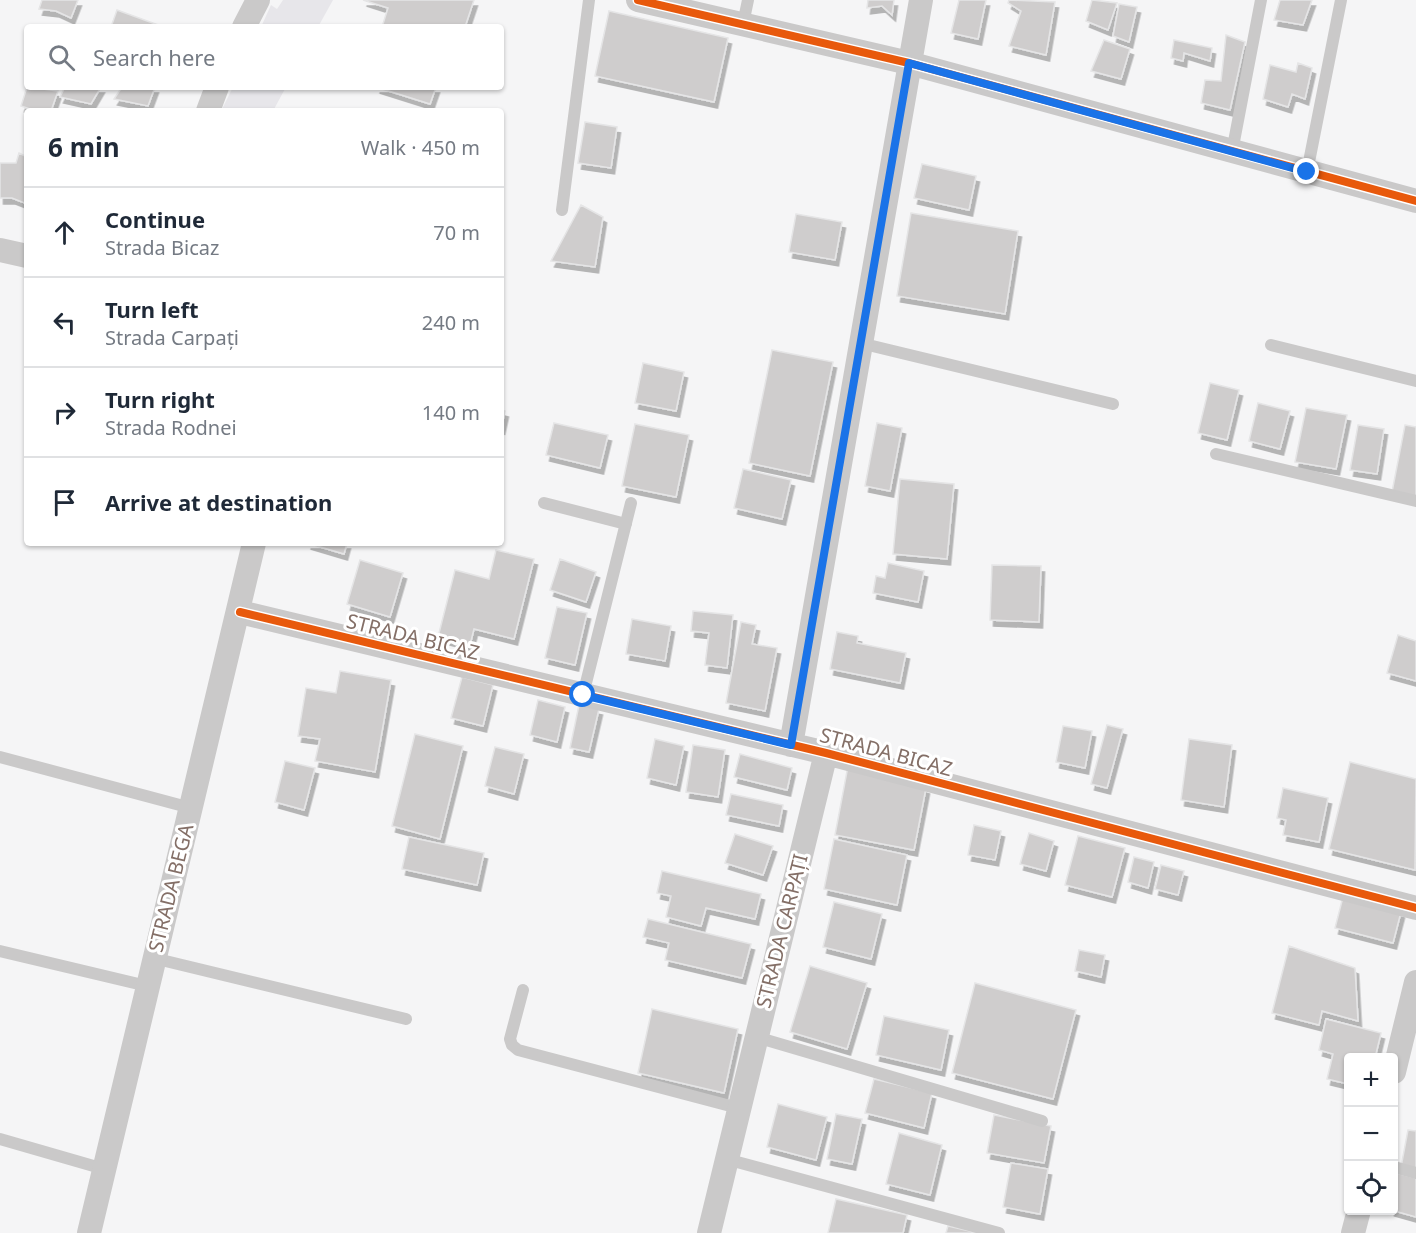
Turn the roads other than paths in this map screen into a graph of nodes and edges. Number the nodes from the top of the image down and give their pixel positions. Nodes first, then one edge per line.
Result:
1 (258, 0) edge
2 (589, 0) edge
3 (638, 0) edge
4 (748, 0) edge
5 (921, 0) edge
6 (1261, 0) edge
7 (1341, 0) edge
8 (246, 24) edge
9 (743, 24) junction
10 (909, 63) junction
11 (216, 90) edge
12 (209, 108) edge
13 (1232, 152) junction
14 (1307, 172) junction
15 (1416, 201) edge
16 (562, 210) dead end
17 (0, 250) edge
18 (24, 255) edge
19 (860, 343) junction
20 (1271, 345) dead end
21 (1416, 381) edge
22 (1113, 404) dead end
23 (1216, 454) dead end
24 (1416, 501) edge
25 (544, 502) dead end
26 (631, 503) dead end
27 (626, 524) junction
28 (254, 546) edge
29 (240, 612) junction
30 (583, 695) junction
31 (791, 745) junction
32 (825, 753) junction
33 (0, 757) edge
34 (191, 808) junction
35 (1416, 908) edge
36 (0, 951) edge
37 (153, 958) junction
38 (1416, 982) edge
39 (147, 986) junction
40 (523, 990) dead end
41 (406, 1019) dead end
42 (756, 1037) junction
43 (1398, 1056) edge
44 (738, 1108) junction
45 (1042, 1120) dead end
46 (0, 1139) edge
47 (726, 1159) junction
48 (1398, 1168) edge
49 (104, 1169) junction
50 (1416, 1173) edge
51 (1358, 1215) edge
52 (89, 1233) edge
53 (709, 1233) edge
54 (999, 1233) edge
55 (1353, 1233) edge

1 - 8 street
2 - 16 lane
3 - 9 street
4 - 9 lane
5 - 10 street
6 - 13 lane
7 - 14 lane
9 - 10 street
10 - 13 street
10 - 19 street
11 - 12 street
13 - 14 street
14 - 15 street
17 - 18 street
19 - 22 lane
19 - 31 street
20 - 21 lane
23 - 24 lane
25 - 27 lane
26 - 27 lane
27 - 30 lane
28 - 29 street, STRADA BEGA
29 - 30 street, STRADA BICAZ
29 - 34 street, STRADA BEGA
30 - 31 street, STRADA BICAZ
31 - 32 street, STRADA BICAZ
32 - 35 street, STRADA BICAZ
32 - 42 street, STRADA CARPAȚI
33 - 34 lane
34 - 37 street, STRADA BEGA
36 - 39 lane
37 - 39 street, STRADA BEGA
37 - 41 lane
38 - 43 street
39 - 49 street, STRADA BEGA
40 - 44 lane
42 - 44 street, STRADA CARPAȚI
42 - 45 lane
44 - 47 street, STRADA CARPAȚI
46 - 49 lane
47 - 53 street, STRADA CARPAȚI
47 - 54 lane
48 - 50 lane
49 - 52 street, STRADA BEGA
51 - 55 street

